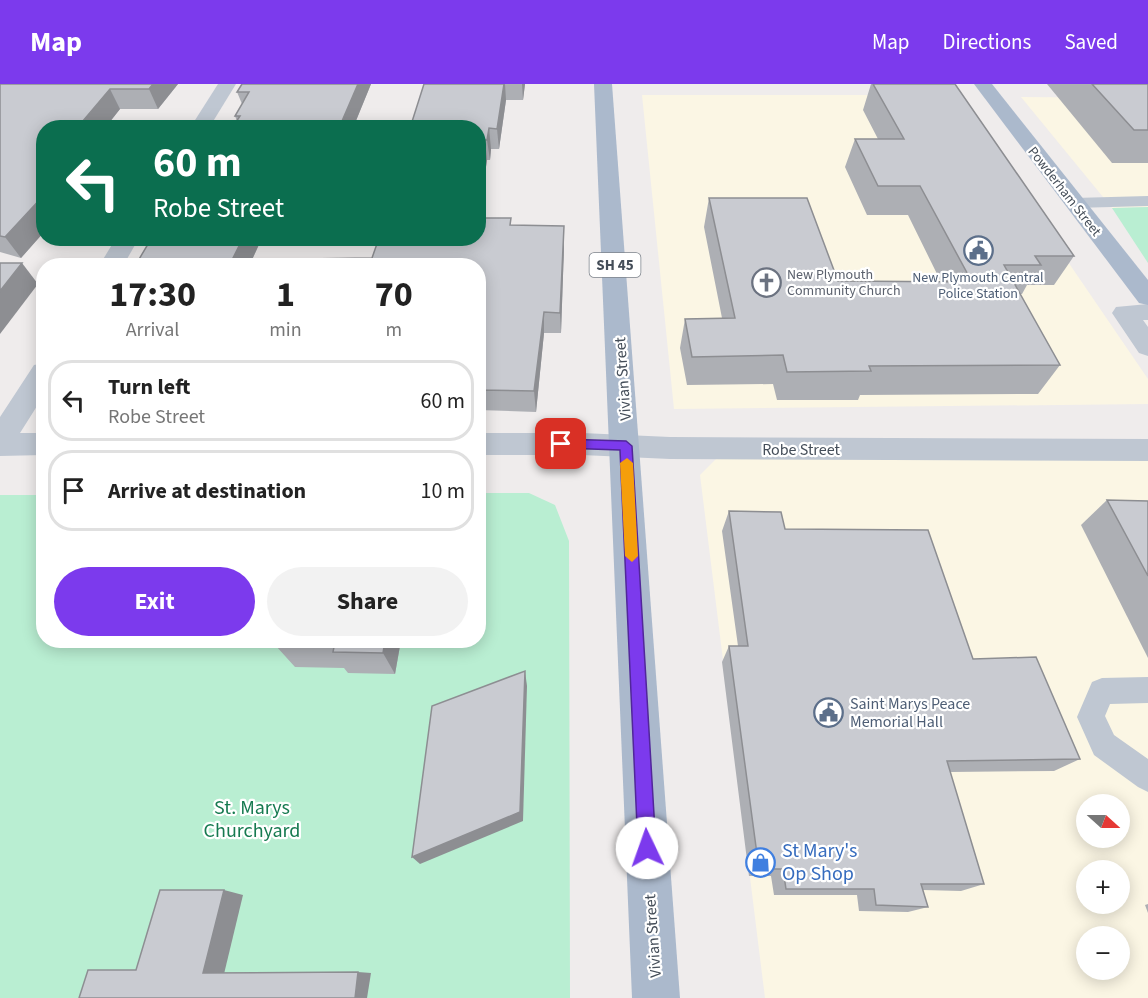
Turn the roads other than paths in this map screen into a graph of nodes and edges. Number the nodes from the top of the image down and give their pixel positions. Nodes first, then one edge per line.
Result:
1 (227, 84) edge
2 (603, 84) edge
3 (983, 84) edge
4 (204, 120) edge
5 (1148, 201) edge
6 (1074, 202) junction
7 (1148, 297) edge
8 (1148, 312) edge
9 (1148, 347) edge
10 (36, 385) edge
11 (0, 442) edge
12 (36, 444) edge
13 (486, 444) edge
14 (1140, 445) edge
15 (626, 446) junction
16 (1148, 690) edge
17 (1148, 777) edge
18 (656, 998) edge

1 - 4 street
2 - 15 main road, Vivian Street / SH 45
3 - 6 main road, Powderham Street
5 - 6 lane
6 - 7 main road, Powderham Street
8 - 9 street
10 - 11 street
11 - 12 street
13 - 15 street, Robe Street
14 - 15 street, Robe Street
15 - 18 main road, Vivian Street / SH 45
16 - 17 lane

